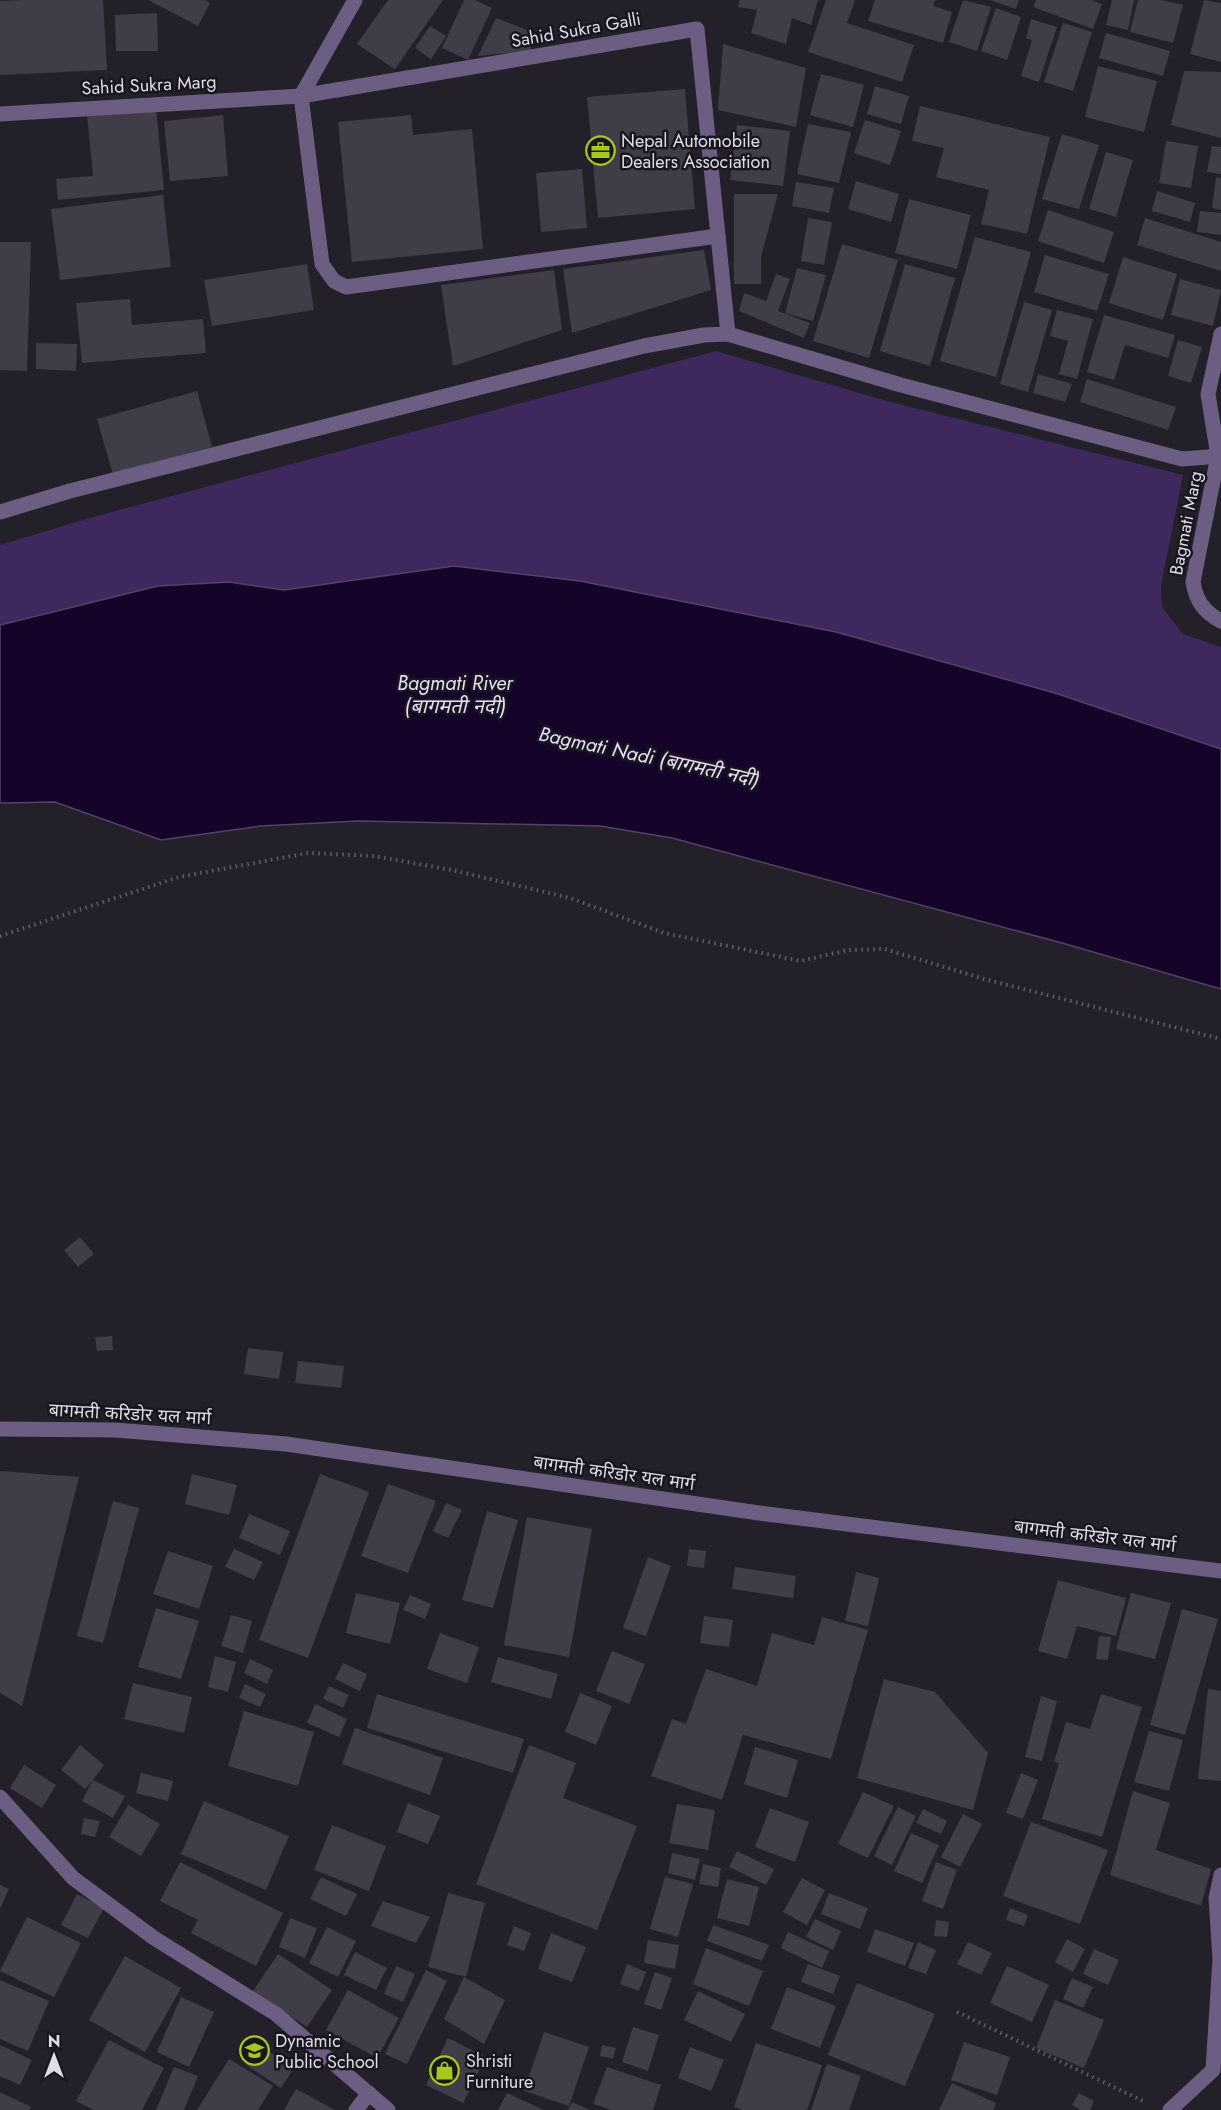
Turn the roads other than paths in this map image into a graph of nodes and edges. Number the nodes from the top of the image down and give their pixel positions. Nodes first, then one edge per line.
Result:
1 (355, 0) edge
2 (301, 96) junction
3 (0, 114) edge
4 (718, 236) junction
5 (728, 334) junction
6 (1221, 334) edge
7 (1220, 456) edge
8 (0, 512) edge
9 (1221, 621) edge
10 (0, 1429) edge
11 (1221, 1571) edge
12 (0, 1797) edge
13 (1221, 1875) edge
14 (1218, 1899) edge
15 (1217, 2069) edge
16 (369, 2093) junction
17 (356, 2110) edge
18 (388, 2110) edge
19 (1170, 2110) edge

1 - 2 street
2 - 3 street, Sahid Sukra Marg
2 - 4 street
2 - 4 street, Sahid Sukra Galli
4 - 5 street, Sahid Sukra Galli
5 - 7 street
5 - 8 street
6 - 7 street
7 - 9 street, Bagmati Marg
10 - 11 street, बागमती करिडोर यल मार्ग
12 - 16 street
13 - 14 street
14 - 15 street
15 - 19 street
16 - 17 street
16 - 18 street

